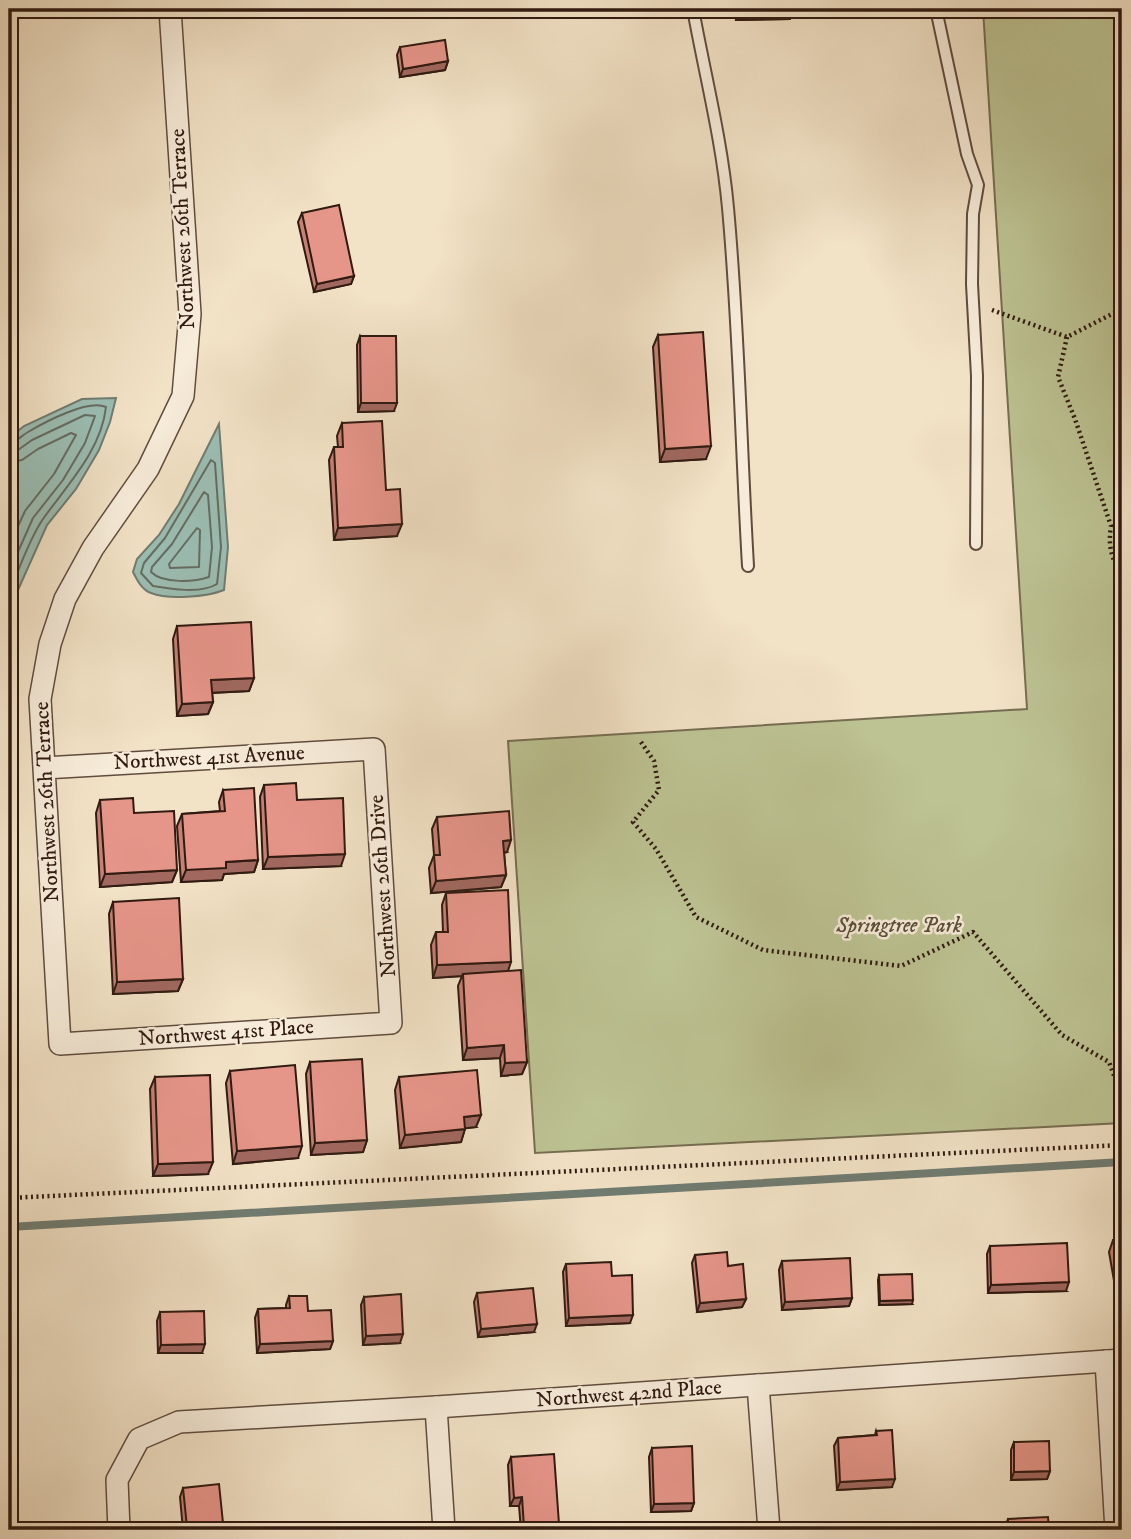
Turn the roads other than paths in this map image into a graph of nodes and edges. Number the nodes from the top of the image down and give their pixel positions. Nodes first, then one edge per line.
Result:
1 (170, 9) edge
2 (693, 9) edge
3 (936, 9) edge
4 (976, 544) dead end
5 (748, 566) dead end
6 (374, 749) joint
7 (44, 768) junction
8 (391, 1023) joint
9 (60, 1044) joint
10 (1114, 1361) edge
11 (758, 1385) junction
12 (436, 1407) junction
13 (119, 1530) edge
14 (444, 1530) edge
15 (769, 1530) edge
16 (1116, 1530) edge

1 - 7 street, Northwest 26th Terrace
2 - 5 lane
3 - 4 lane
6 - 7 street, Northwest 41st Avenue
6 - 8 street, Northwest 26th Drive
7 - 9 street, Northwest 26th Terrace
8 - 9 street, Northwest 41st Place
10 - 11 street, Northwest 42nd Place
10 - 16 street
11 - 12 street, Northwest 42nd Place
11 - 15 street
12 - 13 street, Northwest 42nd Place
12 - 14 street

